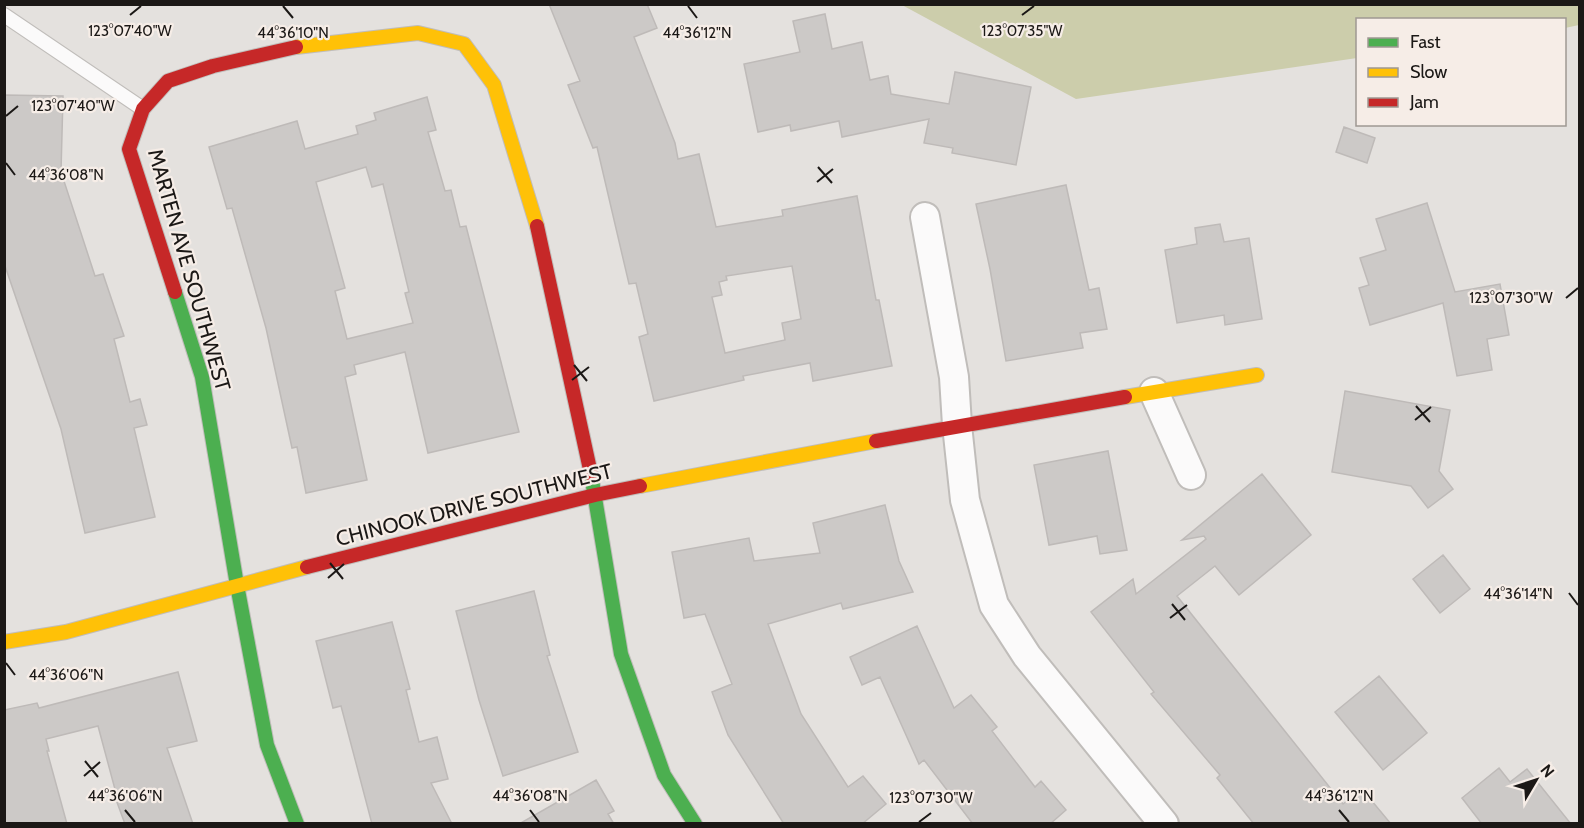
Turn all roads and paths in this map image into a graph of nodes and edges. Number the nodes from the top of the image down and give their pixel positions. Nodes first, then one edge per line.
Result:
1 (4, 15) edge
2 (143, 109) junction
3 (926, 217) dead end
4 (1257, 375) dead end
5 (1154, 392) junction
6 (957, 425) junction
7 (1191, 475) dead end
8 (595, 495) junction
9 (237, 585) junction
10 (4, 642) edge
11 (297, 824) edge
12 (695, 824) edge
13 (1164, 824) edge

1 - 2 lane
2 - 8 street, MARTEN AVE SOUTHWEST
2 - 9 street, MARTEN AVE SOUTHWEST
3 - 6 street
4 - 5 street, CHINOOK DRIVE SOUTHWEST
5 - 6 street, CHINOOK DRIVE SOUTHWEST
5 - 7 street
6 - 8 street, CHINOOK DRIVE SOUTHWEST
6 - 13 street
8 - 9 street, CHINOOK DRIVE SOUTHWEST
8 - 12 street, MARTEN AVE SOUTHWEST
9 - 10 street, CHINOOK DRIVE SOUTHWEST
9 - 11 street, MARTEN AVE SOUTHWEST

